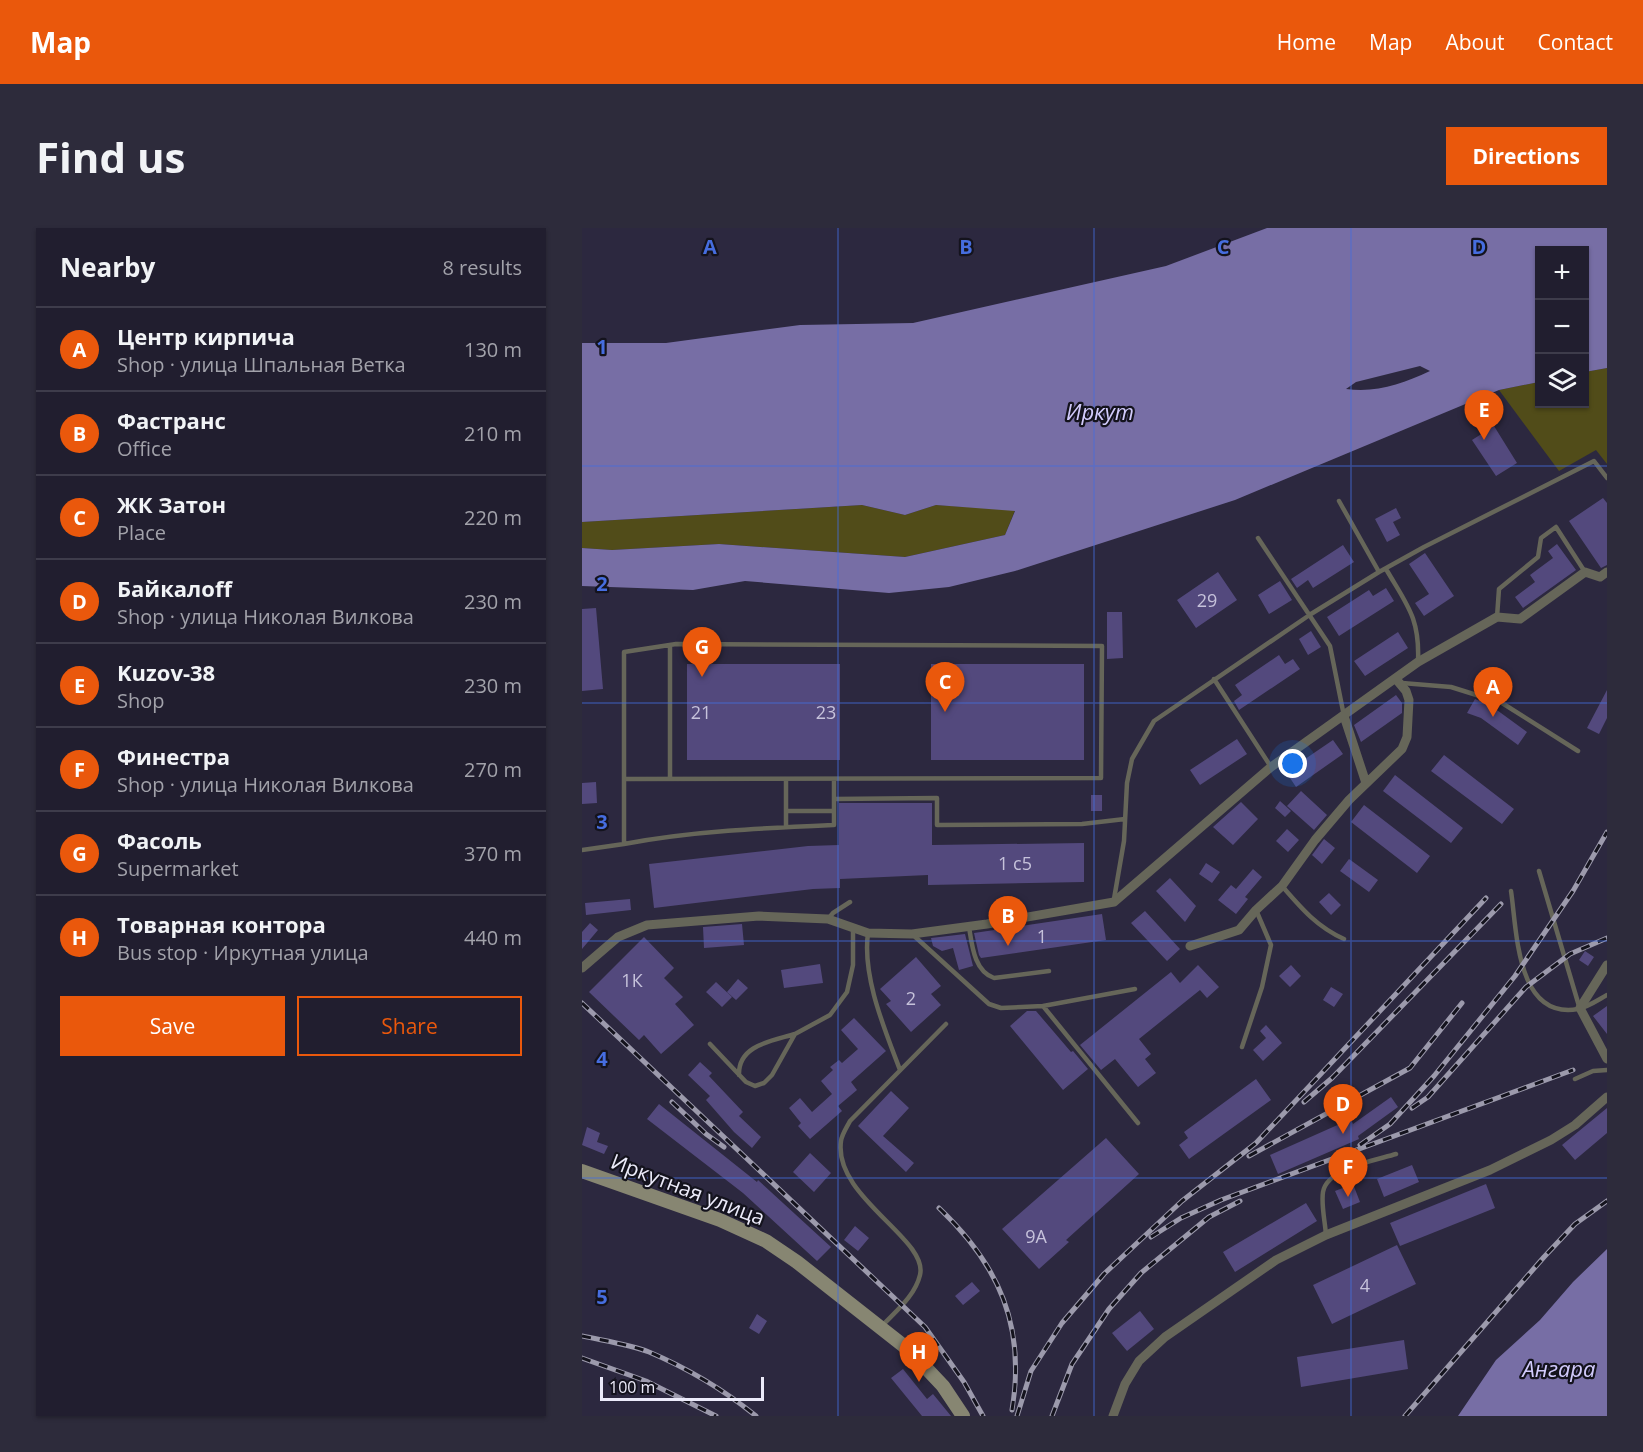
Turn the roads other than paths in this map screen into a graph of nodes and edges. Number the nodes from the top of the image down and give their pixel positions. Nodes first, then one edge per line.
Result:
1 (1607, 478) edge
2 (1339, 501) dead end
3 (1258, 538) dead end
4 (1386, 569) junction
5 (1379, 572) junction
6 (1585, 572) junction
7 (1607, 572) edge
8 (1311, 614) junction
9 (1497, 617) junction
10 (670, 645) junction
11 (1418, 662) junction
12 (1214, 680) junction
13 (1398, 681) junction
14 (1344, 716) junction
15 (1578, 751) dead end
16 (1271, 767) junction
17 (786, 778) junction
18 (834, 778) junction
19 (624, 779) junction
20 (670, 779) junction
21 (1366, 783) junction
22 (834, 799) junction
23 (786, 811) junction
24 (834, 811) junction
25 (1125, 819) junction
26 (786, 827) junction
27 (624, 844) junction
28 (582, 850) edge
29 (1539, 871) dead end
30 (1282, 886) junction
31 (1511, 891) dead end
32 (850, 902) dead end
33 (1114, 902) junction
34 (1256, 910) junction
35 (828, 919) junction
36 (969, 927) junction
37 (853, 928) junction
38 (868, 933) junction
39 (912, 934) junction
40 (1344, 939) dead end
41 (1190, 946) dead end
42 (1607, 965) edge
43 (582, 968) edge
44 (1049, 971) dead end
45 (1135, 989) dead end
46 (1607, 995) edge
47 (1043, 1006) junction
48 (1580, 1008) junction
49 (946, 1024) dead end
50 (795, 1034) junction
51 (710, 1044) dead end
52 (1242, 1047) dead end
53 (1607, 1059) edge
54 (900, 1070) junction
55 (1607, 1070) edge
56 (739, 1075) junction
57 (1575, 1079) dead end
58 (1607, 1097) edge
59 (1138, 1123) dead end
60 (1396, 1154) dead end
61 (582, 1172) edge
62 (1326, 1235) junction
63 (882, 1326) junction
64 (963, 1416) edge
65 (1113, 1416) edge

1 - 4 lane
2 - 5 lane
3 - 8 lane
4 - 5 lane
4 - 11 lane
5 - 8 lane
6 - 7 street
6 - 9 street
6 - 9 lane
8 - 12 lane
8 - 14 lane
9 - 11 street
10 - 18 lane
10 - 19 lane
10 - 20 lane
11 - 13 street
12 - 16 lane
12 - 25 lane
13 - 14 street
13 - 15 lane
13 - 21 street
14 - 16 street
14 - 21 street
16 - 33 street
17 - 18 lane
17 - 20 lane
17 - 23 lane
18 - 22 lane
19 - 20 lane
19 - 27 lane
21 - 30 street
22 - 24 lane
22 - 25 lane
23 - 24 lane
23 - 26 lane
24 - 26 lane
25 - 33 lane
26 - 27 lane
27 - 28 lane
29 - 48 lane
30 - 34 street
30 - 40 lane
31 - 48 lane
32 - 35 lane
33 - 36 street
34 - 41 street
34 - 52 lane
35 - 37 street
35 - 43 street
36 - 39 street
36 - 44 lane
37 - 38 street
37 - 50 lane
38 - 39 street
38 - 54 lane
39 - 47 lane
42 - 48 street
45 - 47 lane
46 - 48 lane
47 - 59 lane
48 - 53 street
49 - 54 lane
50 - 56 lane
50 - 56 lane
51 - 56 lane
54 - 63 lane
55 - 57 lane
58 - 62 street
60 - 62 lane
61 - 63 main road, Иркутная улица
62 - 65 street
63 - 64 main road, Иркутная улица

